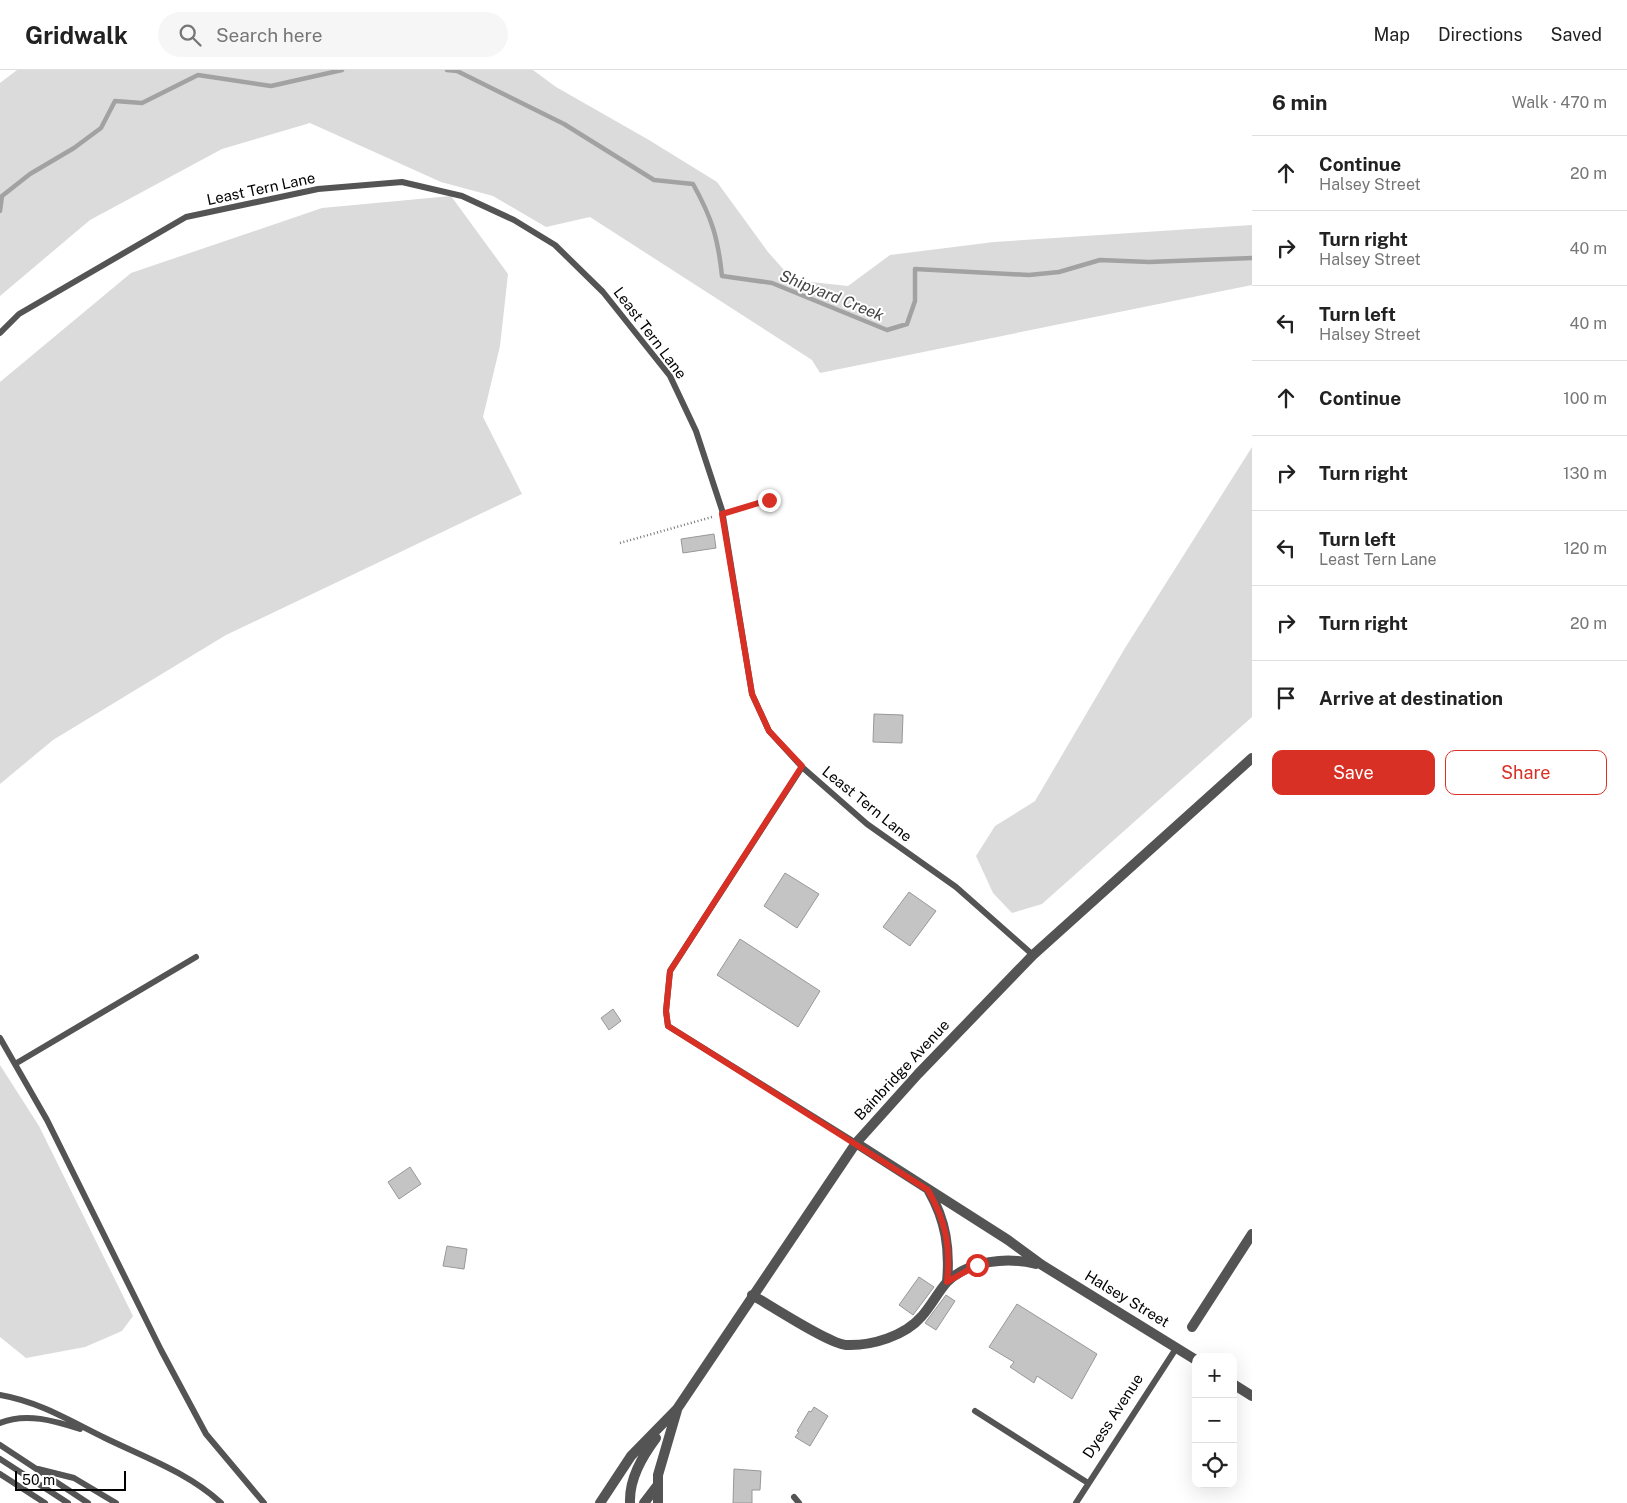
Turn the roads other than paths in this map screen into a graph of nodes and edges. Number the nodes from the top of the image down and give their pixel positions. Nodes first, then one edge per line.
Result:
1 (0, 334) edge
2 (1252, 758) edge
3 (802, 766) junction
4 (1034, 954) junction
5 (196, 957) dead end
6 (0, 1038) edge
7 (15, 1064) junction
8 (856, 1142) junction
9 (928, 1190) junction
10 (1252, 1234) edge
11 (1042, 1265) junction
12 (947, 1282) junction
13 (752, 1295) junction
14 (1192, 1327) dead end
15 (1177, 1347) junction
16 (1192, 1357) edge
17 (1237, 1387) edge
18 (0, 1395) edge
19 (1252, 1396) edge
20 (677, 1409) junction
21 (975, 1411) dead end
22 (0, 1423) edge
23 (91, 1432) junction
24 (0, 1445) edge
25 (0, 1459) edge
26 (35, 1468) junction
27 (0, 1474) edge
28 (1088, 1483) junction
29 (657, 1485) junction
30 (794, 1497) dead end
31 (1077, 1501) edge
32 (45, 1503) edge
33 (68, 1503) edge
34 (88, 1503) edge
35 (116, 1503) edge
36 (221, 1503) edge
37 (264, 1503) edge
38 (600, 1503) edge
39 (630, 1503) edge
40 (644, 1503) edge
41 (658, 1503) edge
42 (799, 1503) edge
43 (1085, 1503) edge

1 - 3 lane, Least Tern Lane
2 - 4 street, Bainbridge Avenue
3 - 4 lane, Least Tern Lane
3 - 8 lane
4 - 8 street, Bainbridge Avenue
5 - 7 lane
6 - 7 lane
7 - 37 lane
8 - 9 street, Halsey Street
8 - 13 street, Bainbridge Avenue
9 - 11 street, Halsey Street
9 - 12 street, Halsey Street
10 - 14 street
11 - 12 street, Halsey Street
11 - 15 street, Halsey Street
12 - 13 street, Halsey Street
13 - 20 street, Bainbridge Avenue
15 - 16 street, Halsey Street
15 - 28 lane, Dyess Avenue
17 - 19 street
18 - 23 lane
20 - 29 street
20 - 38 street, Bainbridge Avenue
20 - 39 street
21 - 28 lane
22 - 23 lane
23 - 36 lane
24 - 26 lane
25 - 33 lane
26 - 34 lane
26 - 35 lane
27 - 32 lane
28 - 31 lane, Dyess Avenue
29 - 40 street
29 - 41 street
30 - 42 lane
31 - 43 lane

